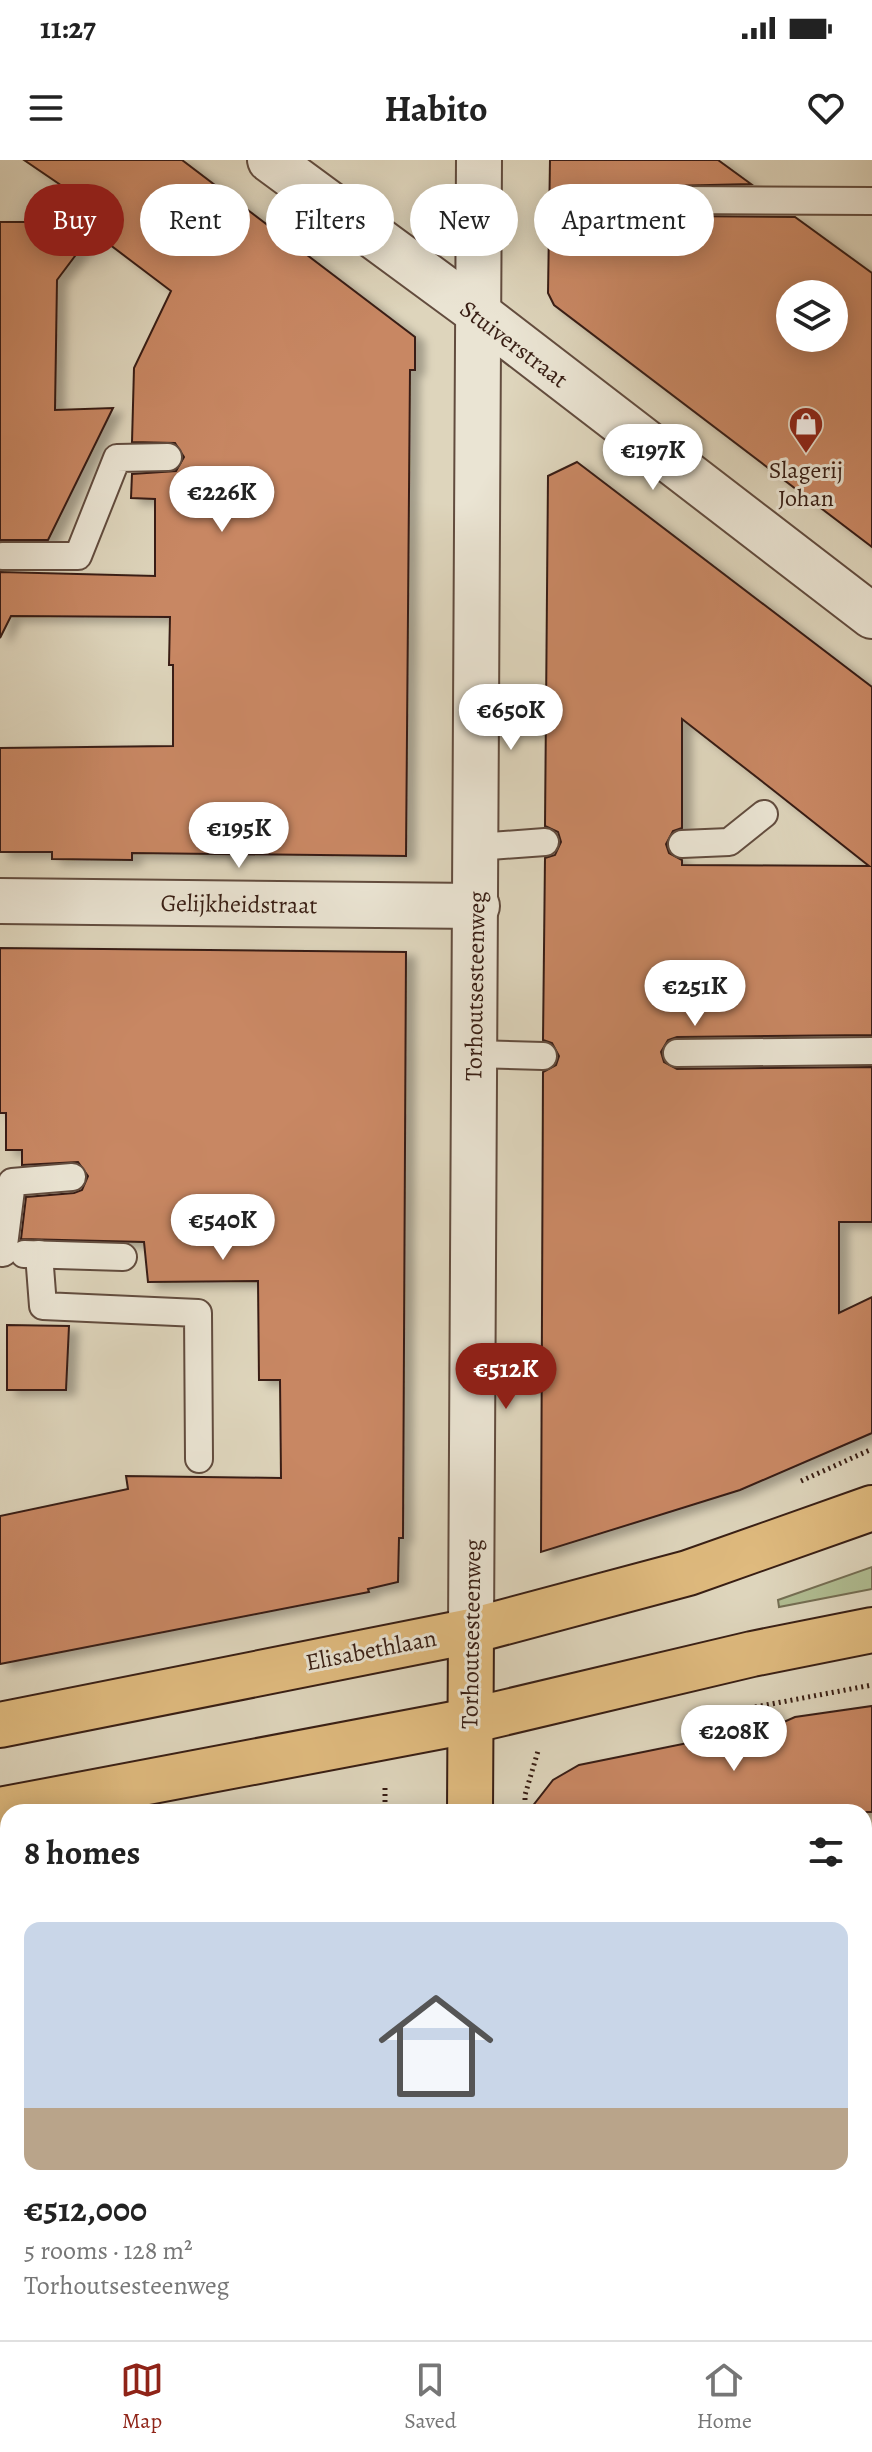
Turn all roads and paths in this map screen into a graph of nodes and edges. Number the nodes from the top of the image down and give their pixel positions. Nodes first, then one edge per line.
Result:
1 (270, 160) edge
2 (479, 160) edge
3 (714, 200) edge
4 (872, 201) edge
5 (478, 313) junction
6 (168, 457) dead end
7 (2, 556) edge
8 (872, 616) edge
9 (764, 814) dead end
10 (545, 842) dead end
11 (682, 844) dead end
12 (477, 847) junction
13 (0, 901) edge
14 (477, 906) junction
15 (872, 1051) edge
16 (677, 1053) dead end
17 (474, 1054) junction
18 (543, 1056) dead end
19 (72, 1177) dead end
20 (2, 1253) edge
21 (39, 1254) junction
22 (123, 1257) dead end
23 (199, 1459) dead end
24 (872, 1508) edge
25 (872, 1630) edge
26 (471, 1631) junction
27 (469, 1721) junction
28 (0, 1725) edge
29 (538, 1750) dead end
30 (385, 1788) dead end
31 (89, 1803) edge
32 (385, 1804) edge
33 (470, 1804) edge
34 (525, 1804) edge

1 - 5 street, Stuiverstraat
2 - 5 street, Torhoutsesteenweg
3 - 4 lane
5 - 8 street, Stuiverstraat
5 - 12 street, Torhoutsesteenweg
6 - 7 lane
9 - 11 lane
10 - 12 lane
12 - 14 street, Torhoutsesteenweg
13 - 14 street, Gelijkheidstraat
14 - 17 street, Torhoutsesteenweg
15 - 16 lane
17 - 18 lane
17 - 26 street, Torhoutsesteenweg
19 - 20 lane
20 - 21 lane
21 - 22 lane
21 - 23 lane
24 - 26 main road, Elisabethlaan
25 - 27 main road
26 - 27 main road, Torhoutsesteenweg
26 - 28 main road, Elisabethlaan
27 - 31 main road
27 - 33 main road, Torhoutsesteenweg
29 - 34 path
30 - 32 path

